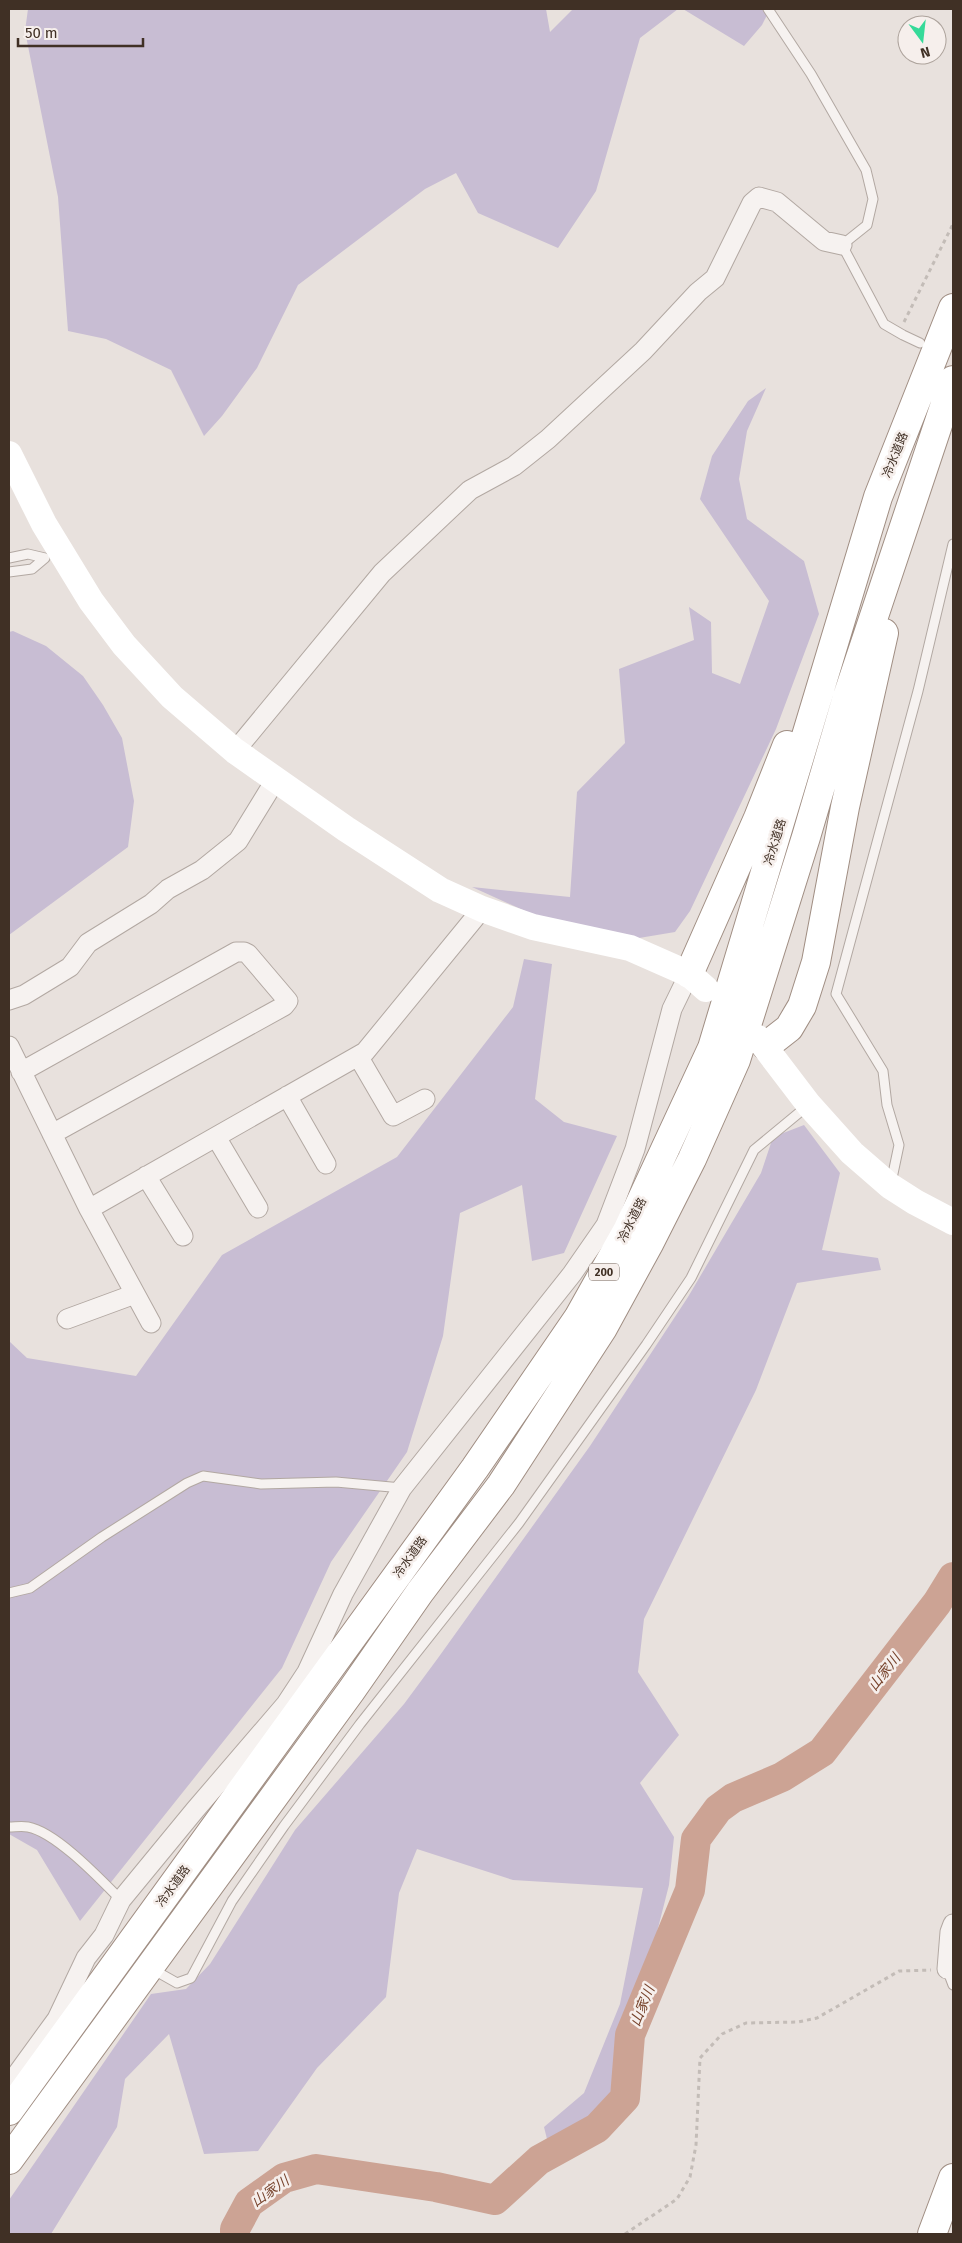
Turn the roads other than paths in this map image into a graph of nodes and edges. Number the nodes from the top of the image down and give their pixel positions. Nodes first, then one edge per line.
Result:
1 (768, 9) edge
2 (842, 245) junction
3 (953, 308) edge
4 (920, 342) dead end
5 (953, 380) edge
6 (9, 454) edge
7 (908, 512) junction
8 (953, 544) edge
9 (55, 557) junction
10 (9, 558) edge
11 (9, 572) edge
12 (854, 577) junction
13 (235, 751) junction
14 (276, 778) junction
15 (482, 909) junction
16 (698, 981) junction
17 (9, 1000) edge
18 (762, 1042) joint
19 (9, 1046) edge
20 (358, 1056) junction
21 (22, 1072) junction
22 (287, 1096) junction
23 (425, 1099) dead end
24 (808, 1105) junction
25 (52, 1134) junction
26 (216, 1137) junction
27 (326, 1164) dead end
28 (146, 1176) junction
29 (890, 1186) junction
30 (258, 1208) dead end
31 (89, 1209) junction
32 (953, 1222) edge
33 (184, 1236) dead end
34 (136, 1294) junction
35 (67, 1319) dead end
36 (151, 1323) dead end
37 (402, 1488) junction
38 (9, 1593) edge
39 (9, 1827) edge
40 (121, 1900) junction
41 (953, 1924) edge
42 (161, 1974) dead end
43 (950, 1977) edge
44 (9, 2085) edge
45 (9, 2111) edge
46 (9, 2160) edge
47 (953, 2178) edge
48 (932, 2234) edge

1 - 2 lane
2 - 4 lane
2 - 13 street
3 - 12 highway, 冷水道路 / 200
5 - 7 highway, 冷水道路 / 200
6 - 9 street
7 - 18 highway
7 - 46 highway, 冷水道路 / 200
8 - 29 lane
9 - 10 lane
9 - 11 lane
9 - 13 street
12 - 16 highway
12 - 45 highway, 冷水道路 / 200
13 - 14 street
14 - 15 street
14 - 17 street
15 - 16 street
15 - 20 street
16 - 37 street
18 - 24 street
19 - 21 street
20 - 22 street
20 - 23 street
21 - 25 street
21 - 25 street
22 - 26 street
22 - 27 street
24 - 29 street
24 - 42 lane
25 - 31 street
26 - 28 street
26 - 30 street
28 - 31 street
28 - 33 street
29 - 32 street
31 - 34 street
34 - 35 street
34 - 36 street
37 - 38 lane
37 - 40 street
39 - 40 lane
40 - 44 street
41 - 43 street
47 - 48 highway

